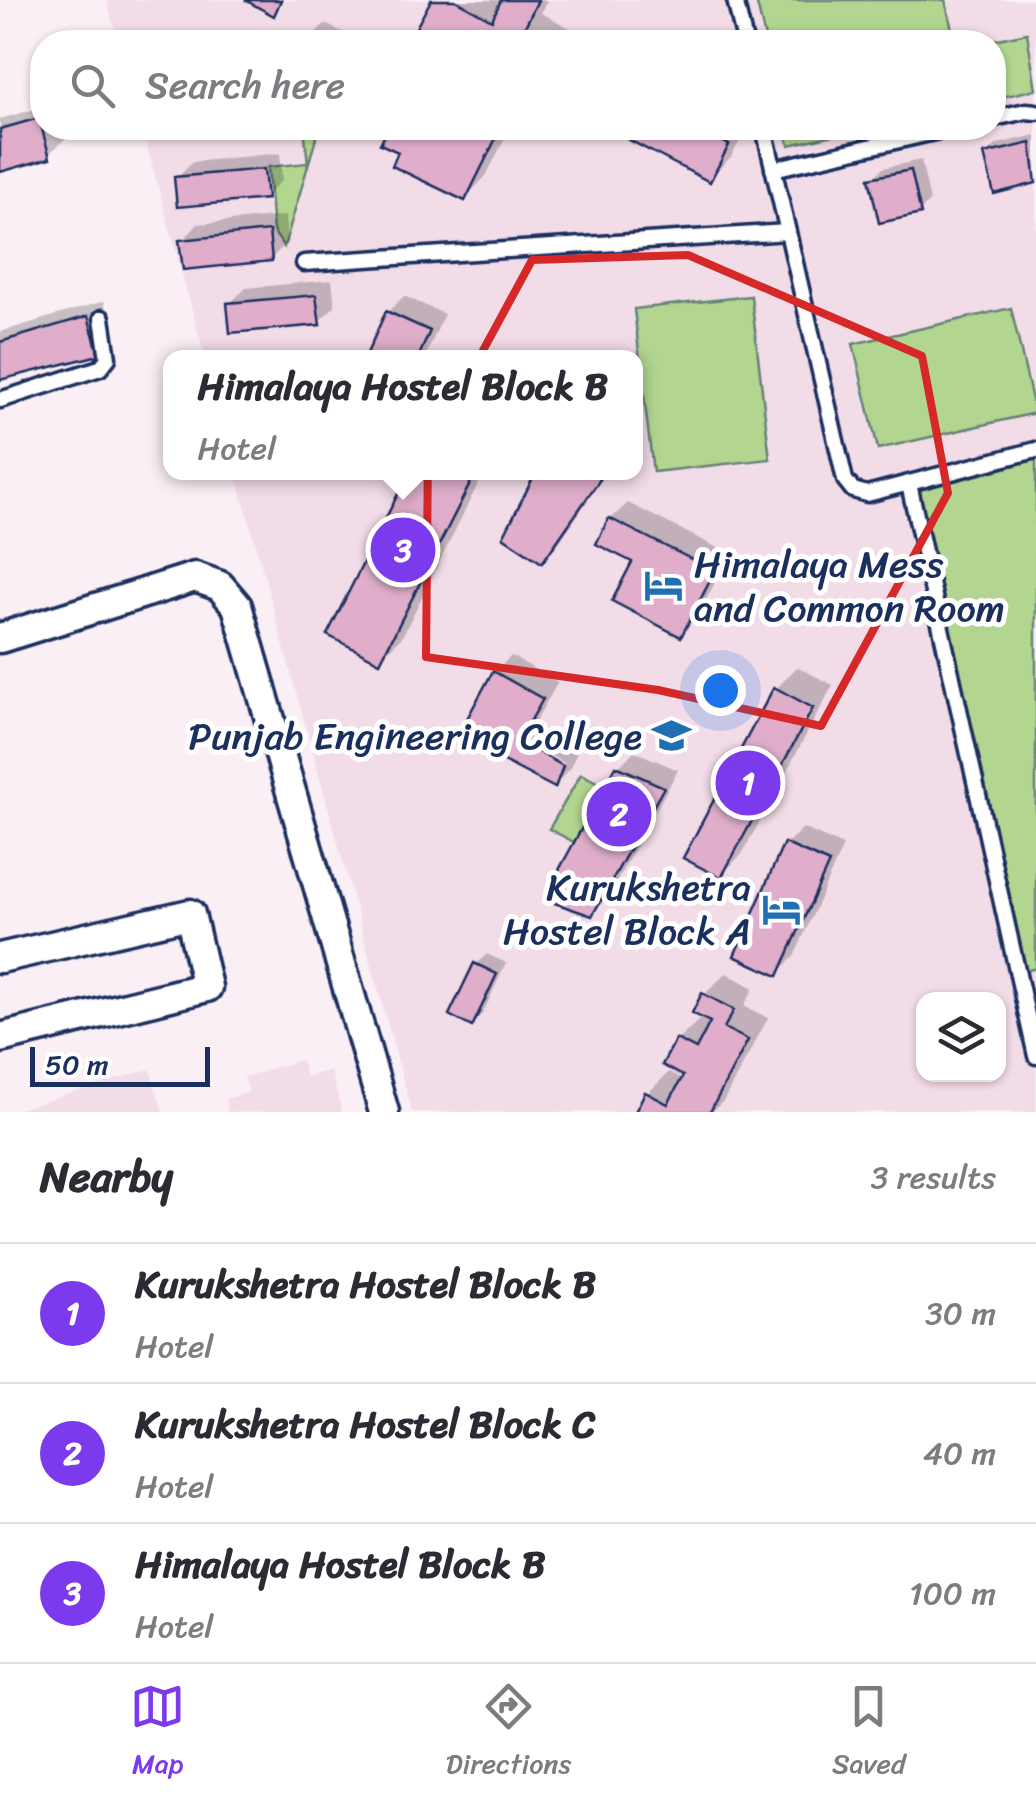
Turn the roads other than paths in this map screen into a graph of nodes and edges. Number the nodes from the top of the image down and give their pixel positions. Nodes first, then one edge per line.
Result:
1 (736, 0) edge
2 (742, 30) edge
3 (1036, 112) edge
4 (1006, 115) edge
5 (767, 140) edge
6 (900, 140) edge
7 (774, 169) junction
8 (788, 232) junction
9 (304, 263) dead end
10 (102, 318) dead end
11 (0, 400) edge
12 (1036, 450) edge
13 (909, 484) junction
14 (0, 638) edge
15 (0, 958) edge
16 (1036, 970) edge
17 (1018, 974) junction
18 (0, 1038) edge
19 (1036, 1056) edge
20 (384, 1112) edge

1 - 2 lane
3 - 4 lane
5 - 7 lane
6 - 7 lane
7 - 8 lane
8 - 9 lane
8 - 13 lane
10 - 11 lane
12 - 13 lane
13 - 17 lane
14 - 20 street
15 - 18 street
16 - 17 lane
17 - 19 lane

